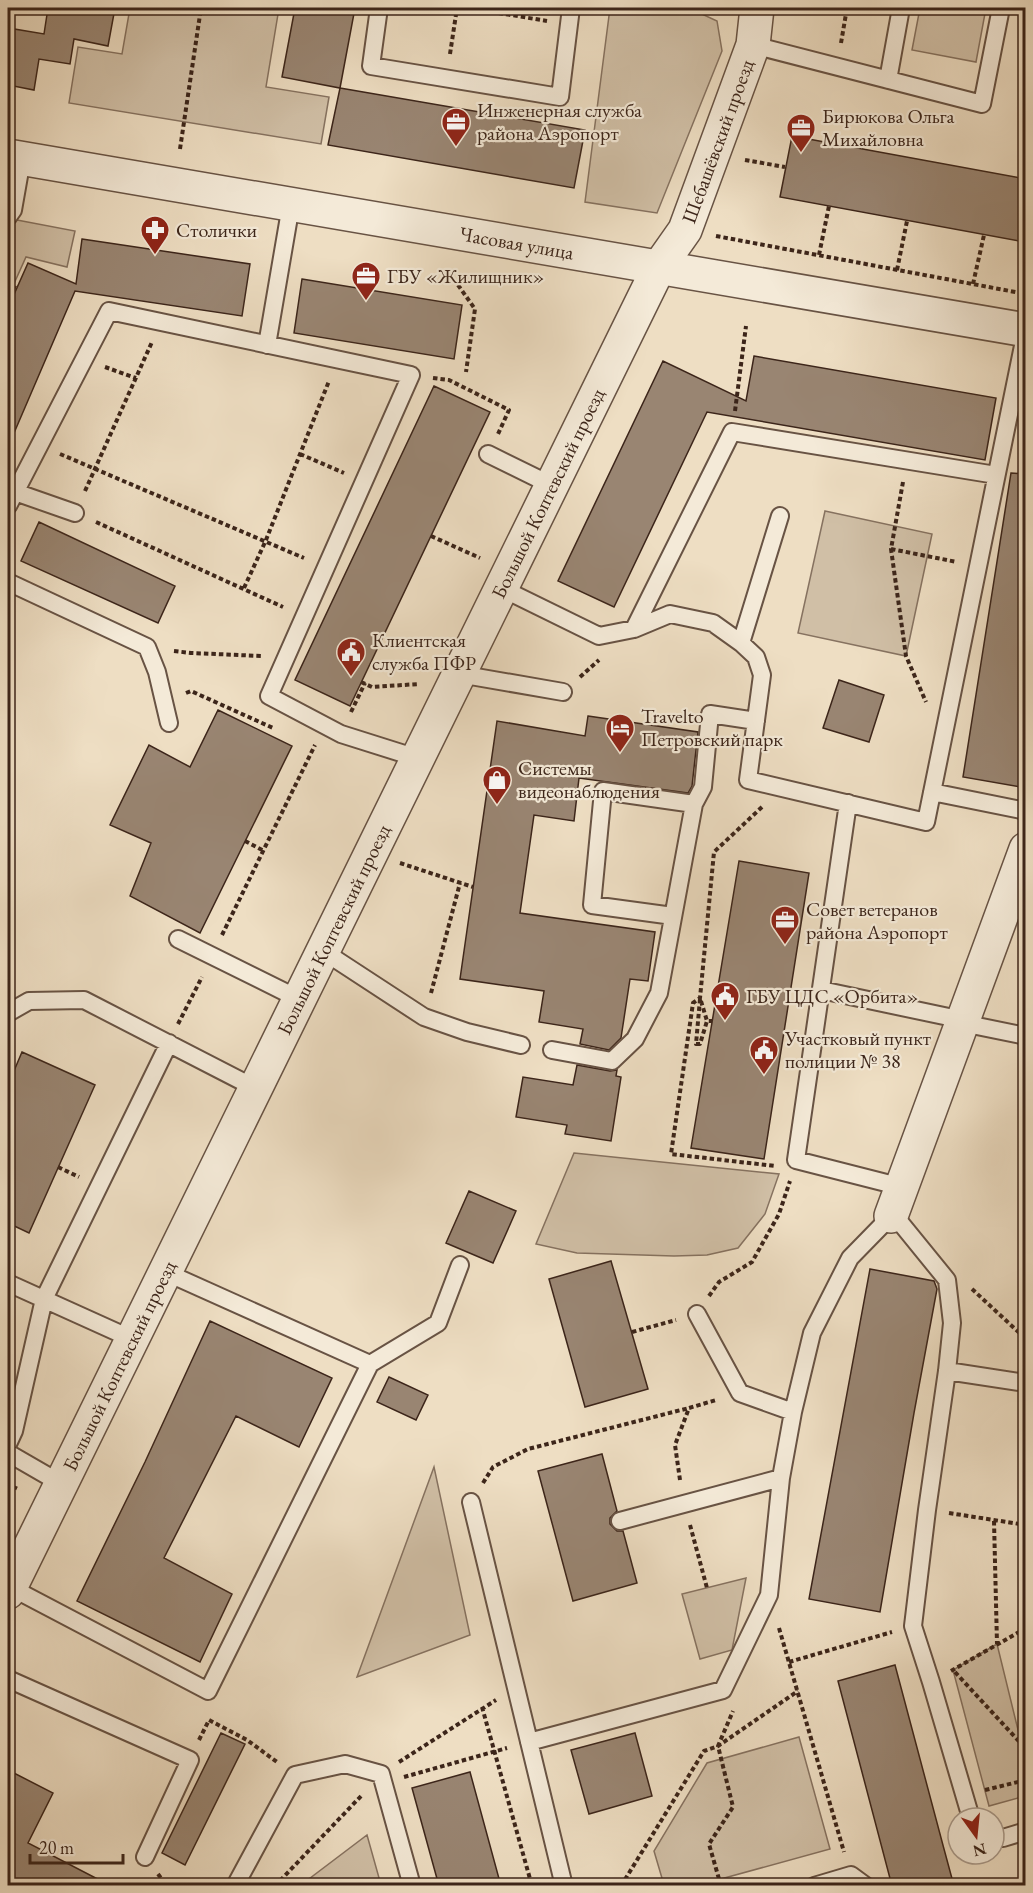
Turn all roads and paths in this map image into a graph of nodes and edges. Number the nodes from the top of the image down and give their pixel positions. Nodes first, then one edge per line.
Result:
1 (201, 8) edge
2 (379, 8) edge
3 (457, 8) edge
4 (470, 8) edge
5 (571, 8) edge
6 (757, 8) edge
7 (847, 8) edge
8 (901, 8) edge
9 (1001, 8) edge
10 (569, 25) junction
11 (753, 45) junction
12 (836, 67) junction
13 (447, 77) junction
14 (888, 80) junction
15 (180, 149) dead end
16 (15, 158) edge
17 (738, 159) dead end
18 (785, 167) dead end
19 (291, 205) junction
20 (830, 206) dead end
21 (8, 217) edge
22 (907, 221) dead end
23 (984, 235) dead end
24 (715, 236) dead end
25 (819, 255) junction
26 (659, 267) junction
27 (897, 270) junction
28 (8, 284) edge
29 (973, 284) junction
30 (458, 285) dead end
31 (16, 288) dead end
32 (1026, 294) edge
33 (161, 322) junction
34 (746, 326) dead end
35 (1026, 330) edge
36 (267, 345) junction
37 (338, 359) junction
38 (84, 360) junction
39 (466, 372) dead end
40 (411, 375) junction
41 (136, 378) junction
42 (732, 432) junction
43 (39, 446) junction
44 (300, 454) junction
45 (488, 454) joint
46 (906, 460) junction
47 (95, 469) junction
48 (996, 476) junction
49 (366, 482) junction
50 (551, 485) junction
51 (11, 499) edge
52 (75, 513) junction
53 (780, 516) dead end
54 (430, 536) dead end
55 (266, 540) junction
56 (891, 549) junction
57 (481, 559) dead end
58 (978, 566) junction
59 (327, 568) junction
60 (8, 582) edge
61 (244, 588) junction
62 (501, 588) junction
63 (303, 616) junction
64 (634, 629) junction
65 (741, 643) junction
66 (147, 646) junction
67 (459, 674) junction
68 (420, 684) dead end
69 (563, 692) dead end
70 (269, 696) junction
71 (164, 701) junction
72 (756, 721) junction
73 (169, 723) dead end
74 (334, 730) junction
75 (282, 732) dead end
76 (943, 741) junction
77 (417, 758) junction
78 (782, 788) junction
79 (932, 792) junction
80 (848, 803) junction
81 (694, 804) junction
82 (1026, 811) edge
83 (245, 841) dead end
84 (1026, 849) edge
85 (402, 864) dead end
86 (460, 883) junction
87 (473, 887) dead end
88 (673, 916) junction
89 (178, 939) dead end
90 (322, 951) junction
91 (821, 990) junction
92 (700, 998) junction
93 (299, 999) junction
94 (8, 1013) edge
95 (424, 1017) junction
96 (962, 1022) junction
97 (1026, 1036) edge
98 (169, 1043) junction
99 (521, 1045) dead end
100 (552, 1050) dead end
101 (255, 1088) junction
102 (796, 1160) junction
103 (896, 1201) junction
104 (460, 1265) dead end
105 (165, 1272) junction
106 (8, 1283) edge
107 (44, 1299) junction
108 (697, 1314) junction
109 (632, 1332) dead end
110 (132, 1339) junction
111 (370, 1364) junction
112 (947, 1371) junction
113 (1026, 1383) edge
114 (740, 1393) junction
115 (689, 1408) junction
116 (793, 1412) junction
117 (8, 1444) edge
118 (8, 1453) edge
119 (21, 1477) dead end
120 (781, 1478) junction
121 (60, 1483) junction
122 (8, 1503) edge
123 (471, 1503) joint
124 (684, 1503) junction
125 (927, 1510) junction
126 (620, 1521) dead end
127 (994, 1521) junction
128 (1026, 1525) edge
129 (707, 1588) dead end
130 (9, 1590) edge
131 (913, 1626) junction
132 (1026, 1628) edge
133 (997, 1644) junction
134 (953, 1670) junction
135 (8, 1679) edge
136 (932, 1682) junction
137 (516, 1688) junction
138 (798, 1691) junction
139 (482, 1707) junction
140 (529, 1742) junction
141 (718, 1746) junction
142 (1026, 1749) edge
143 (495, 1752) junction
144 (190, 1760) junction
145 (295, 1774) junction
146 (382, 1779) junction
147 (1026, 1780) edge
148 (965, 1794) junction
149 (968, 1806) edge
150 (1026, 1831) edge
151 (1006, 1837) edge
152 (145, 1857) dead end
153 (851, 1875) junction
154 (235, 1886) edge
155 (275, 1886) edge
156 (412, 1886) edge
157 (532, 1886) edge
158 (564, 1886) edge
159 (621, 1886) edge
160 (721, 1886) edge
161 (814, 1886) edge
162 (866, 1886) edge

1 - 15 path
2 - 13 lane
3 - 13 path
4 - 10 path
5 - 10 lane
6 - 11 street, Шебашёвский проезд
7 - 12 path
8 - 14 lane
9 - 14 lane
10 - 13 lane
11 - 12 lane
11 - 26 street, Шебашёвский проезд
12 - 14 lane
16 - 19 street, Часовая улица
16 - 21 lane
17 - 18 path
19 - 26 street, Часовая улица
19 - 36 lane
20 - 25 path
22 - 27 path
23 - 29 path
24 - 25 path
25 - 27 path
26 - 35 street, Часовая улица
26 - 50 street, Большой Коптевский проезд
27 - 29 path
28 - 31 path
29 - 32 path
30 - 39 path
33 - 36 lane
33 - 38 lane
33 - 41 path
34 - 42 path
35 - 48 lane
36 - 37 lane
37 - 40 lane
37 - 44 path
38 - 41 path
38 - 43 lane
40 - 45 path
40 - 49 lane
41 - 47 path
42 - 46 lane
42 - 64 lane
43 - 47 path
43 - 51 lane
44 - 49 path
44 - 55 path
45 - 50 lane
46 - 48 lane
46 - 56 path
47 - 52 path
47 - 55 path
48 - 58 lane
49 - 59 lane
50 - 62 street, Большой Коптевский проезд
51 - 52 lane
52 - 61 path
53 - 65 lane
54 - 57 path
55 - 59 path
55 - 61 path
56 - 58 path
56 - 76 path
58 - 76 lane
59 - 63 lane
60 - 66 lane
61 - 63 path
62 - 64 lane
62 - 67 street, Большой Коптевский проезд
63 - 70 lane
64 - 65 lane
65 - 72 lane
66 - 70 path
66 - 71 lane
67 - 69 lane
67 - 77 street, Большой Коптевский проезд
68 - 74 path
70 - 74 lane
71 - 73 lane
71 - 75 path
72 - 78 lane
72 - 81 lane
74 - 77 lane
74 - 83 path
76 - 79 lane
77 - 90 street, Большой Коптевский проезд
78 - 80 lane
78 - 92 path
79 - 80 lane
79 - 82 lane
80 - 91 lane
81 - 88 lane
81 - 88 lane
84 - 96 street
85 - 86 path
86 - 87 path
86 - 95 path
88 - 100 lane
89 - 93 lane
90 - 93 street, Большой Коптевский проезд
90 - 95 lane
91 - 96 lane
91 - 102 lane
92 - 92 path
92 - 102 path
93 - 101 street, Большой Коптевский проезд
94 - 98 lane
95 - 99 lane
96 - 97 lane
96 - 103 street
98 - 101 lane
98 - 107 lane
101 - 105 street, Большой Коптевский проезд
102 - 103 lane
102 - 108 path
103 - 112 lane
103 - 116 lane
104 - 111 lane
105 - 110 street, Большой Коптевский проезд
105 - 111 lane
106 - 107 lane
107 - 110 lane
107 - 117 lane
108 - 109 path
108 - 114 lane
110 - 121 street, Большой Коптевский проезд
111 - 130 lane
112 - 113 lane
112 - 125 lane
114 - 115 path
114 - 116 lane
115 - 123 path
115 - 124 path
116 - 120 lane
118 - 121 lane
119 - 122 path
120 - 124 lane
120 - 140 lane
121 - 130 street, Большой Коптевский проезд
123 - 137 lane
124 - 126 lane
124 - 129 path
125 - 127 path
125 - 131 lane
127 - 128 path
127 - 133 path
131 - 136 lane
131 - 138 path
132 - 133 path
133 - 134 path
134 - 136 path
134 - 142 path
135 - 144 lane
136 - 148 lane
137 - 139 path
137 - 140 lane
138 - 141 path
138 - 153 path
139 - 143 path
139 - 146 path
140 - 143 path
140 - 158 lane
141 - 159 path
141 - 160 path
143 - 146 path
143 - 157 path
144 - 145 path
144 - 152 lane
145 - 146 lane
145 - 154 lane
146 - 155 path
146 - 156 lane
147 - 148 path
148 - 149 lane
150 - 151 lane
153 - 161 lane
153 - 162 lane

